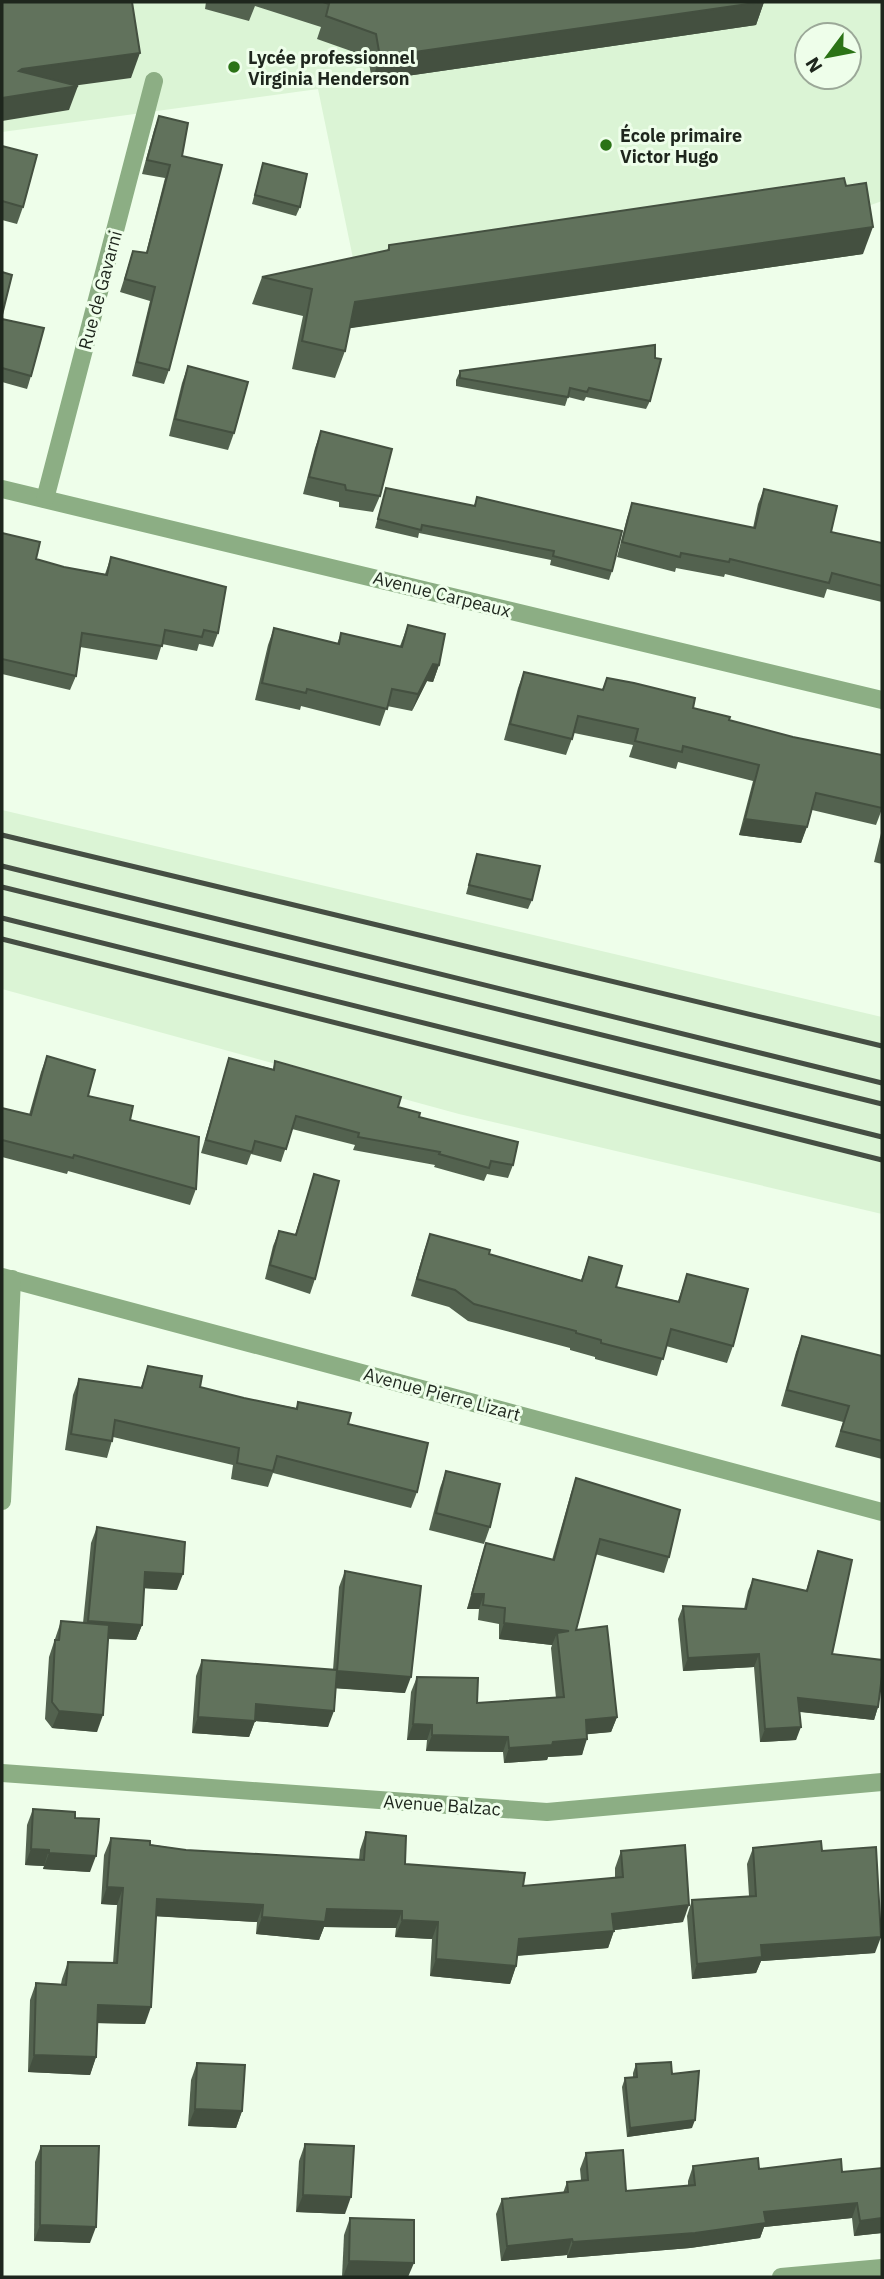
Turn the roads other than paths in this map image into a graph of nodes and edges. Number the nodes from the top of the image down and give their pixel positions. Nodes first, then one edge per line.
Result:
1 (155, 81) dead end
2 (2, 489) edge
3 (45, 499) junction
4 (882, 700) edge
5 (7, 1278) edge
6 (2, 1501) edge
7 (882, 1512) edge
8 (2, 1773) edge
9 (882, 1782) edge
10 (882, 2268) edge
11 (781, 2277) edge

1 - 3 street, Rue de Gavarni
2 - 3 street, Avenue Carpeaux
3 - 4 street, Avenue Carpeaux
5 - 6 street
5 - 7 street, Avenue Pierre Lizart
8 - 9 street, Avenue Balzac
10 - 11 street

